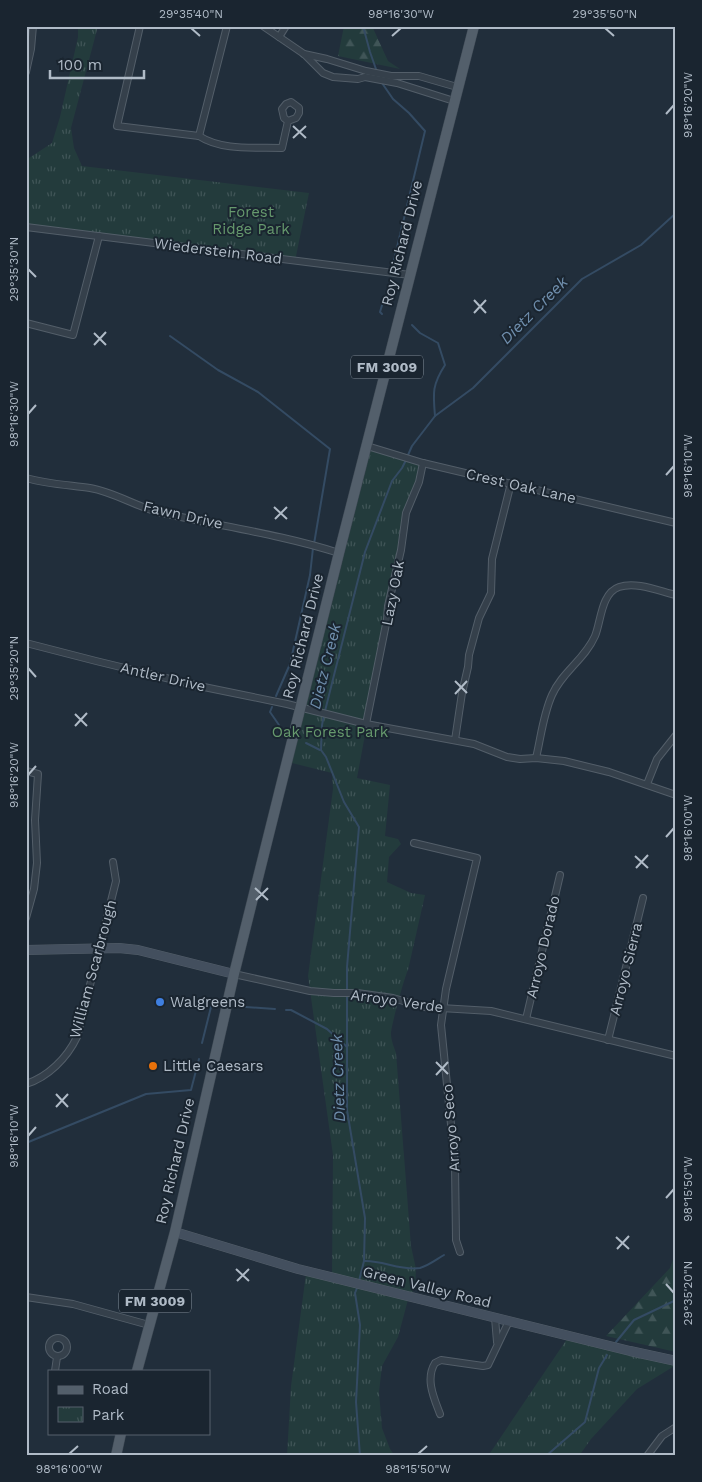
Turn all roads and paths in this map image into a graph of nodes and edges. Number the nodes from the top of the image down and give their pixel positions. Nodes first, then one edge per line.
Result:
1 (33, 26) edge
2 (140, 26) edge
3 (228, 26) edge
4 (263, 26) edge
5 (286, 26) edge
6 (474, 26) edge
7 (279, 37) junction
8 (304, 54) junction
9 (26, 72) edge
10 (365, 74) junction
11 (457, 87) junction
12 (454, 101) junction
13 (288, 121) dead end
14 (199, 136) junction
15 (26, 226) edge
16 (99, 236) junction
17 (410, 275) junction
18 (26, 323) edge
19 (366, 446) junction
20 (423, 463) junction
21 (26, 478) edge
22 (511, 484) junction
23 (676, 523) edge
24 (339, 554) junction
25 (676, 595) edge
26 (26, 642) edge
27 (301, 708) junction
28 (366, 724) junction
29 (676, 735) edge
30 (455, 740) junction
31 (536, 758) junction
32 (26, 771) edge
33 (647, 784) junction
34 (676, 794) edge
35 (414, 843) dead end
36 (113, 862) dead end
37 (560, 875) dead end
38 (643, 898) dead end
39 (26, 918) edge
40 (100, 948) junction
41 (26, 950) edge
42 (234, 974) junction
43 (442, 1009) junction
44 (526, 1019) junction
45 (608, 1040) junction
46 (676, 1056) edge
47 (26, 1084) edge
48 (174, 1232) junction
49 (460, 1252) dead end
50 (26, 1297) edge
51 (495, 1318) junction
52 (509, 1321) junction
53 (149, 1325) junction
54 (498, 1344) junction
55 (57, 1357) dead end
56 (676, 1361) edge
57 (55, 1370) edge
58 (137, 1370) edge
59 (440, 1414) dead end
60 (676, 1427) edge
61 (120, 1434) edge
62 (116, 1456) edge
63 (647, 1456) edge

1 - 9 street
2 - 14 street
3 - 14 street
4 - 7 street
5 - 7 street
6 - 11 main road, Roy Richard Drive / FM 3009
7 - 8 street
8 - 10 street
8 - 10 street
10 - 11 street
10 - 12 street
11 - 12 main road, Roy Richard Drive / FM 3009
12 - 17 main road, Roy Richard Drive / FM 3009
13 - 14 street
15 - 16 street, Wiederstein Road
16 - 17 street, Wiederstein Road
16 - 18 street
17 - 19 main road, Roy Richard Drive / FM 3009
19 - 20 street, Crest Oak Lane
19 - 24 main road, Roy Richard Drive / FM 3009
20 - 22 street, Crest Oak Lane
20 - 28 street, Lazy Oak
21 - 24 street, Fawn Drive
22 - 23 street, Crest Oak Lane
22 - 30 street
24 - 27 main road, Roy Richard Drive / FM 3009
25 - 31 street
26 - 27 street, Antler Drive
27 - 28 street, Antler Drive
27 - 42 main road, Roy Richard Drive / FM 3009
28 - 30 street, Antler Drive
29 - 33 street
30 - 31 street, Antler Drive
31 - 33 street, Antler Drive
32 - 39 street
33 - 34 street, Antler Drive
35 - 43 street, Arroyo Seco
36 - 40 street, William Scarbrough
37 - 44 street, Arroyo Dorado
38 - 45 street, Arroyo Sierra
40 - 41 street
40 - 42 street
40 - 47 street, William Scarbrough
42 - 43 street, Arroyo Verde
42 - 48 main road, Roy Richard Drive / FM 3009
43 - 44 street, Arroyo Verde
43 - 49 street, Arroyo Seco
44 - 45 street, Arroyo Verde
45 - 46 street, Arroyo Verde
48 - 51 street, Green Valley Road
48 - 53 main road, Roy Richard Drive / FM 3009
50 - 53 street
51 - 52 street, Green Valley Road
51 - 54 street
52 - 54 street
52 - 56 street, Green Valley Road
53 - 58 main road, Roy Richard Drive / FM 3009
54 - 59 street
55 - 57 street
60 - 63 street
61 - 62 main road

